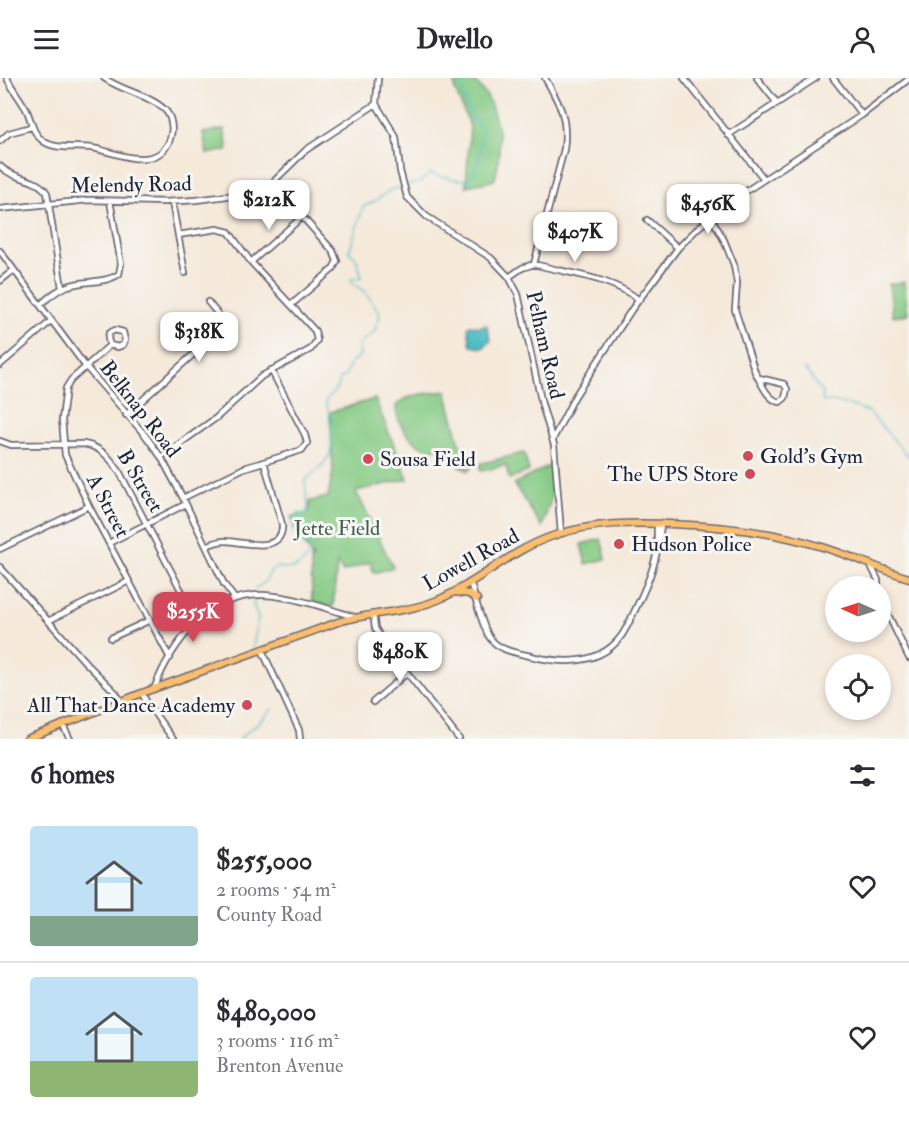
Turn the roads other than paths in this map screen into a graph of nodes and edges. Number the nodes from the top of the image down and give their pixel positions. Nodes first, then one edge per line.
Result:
1 (7, 78) edge
2 (104, 78) edge
3 (378, 78) edge
4 (545, 78) edge
5 (684, 78) edge
6 (758, 78) edge
7 (816, 78) edge
8 (833, 78) edge
9 (909, 79) edge
10 (777, 103) junction
11 (376, 104) junction
12 (862, 115) junction
13 (31, 127) junction
14 (728, 135) junction
15 (0, 141) edge
16 (0, 166) edge
17 (764, 179) junction
18 (272, 183) junction
19 (110, 201) junction
20 (172, 202) junction
21 (49, 204) junction
22 (0, 209) edge
23 (302, 217) junction
24 (711, 217) junction
25 (647, 220) dead end
26 (178, 235) junction
27 (678, 248) junction
28 (0, 251) edge
29 (252, 262) junction
30 (534, 264) junction
31 (14, 270) junction
32 (185, 273) dead end
33 (509, 277) junction
34 (0, 281) edge
35 (62, 288) junction
36 (639, 300) junction
37 (208, 302) dead end
38 (40, 305) junction
39 (291, 305) junction
40 (51, 321) junction
41 (110, 345) dead end
42 (0, 365) edge
43 (86, 367) junction
44 (271, 370) junction
45 (759, 378) junction
46 (126, 415) junction
47 (553, 439) junction
48 (0, 441) edge
49 (64, 444) junction
50 (161, 457) junction
51 (264, 462) junction
52 (183, 498) junction
53 (186, 504) junction
54 (89, 506) junction
55 (147, 524) junction
56 (659, 524) junction
57 (561, 533) junction
58 (109, 543) junction
59 (206, 546) junction
60 (0, 549) edge
61 (870, 564) junction
62 (0, 567) edge
63 (885, 570) junction
64 (876, 576) edge
65 (881, 576) edge
66 (909, 578) edge
67 (129, 581) junction
68 (470, 582) junction
69 (454, 592) junction
70 (235, 599) junction
71 (477, 599) junction
72 (373, 614) junction
73 (354, 617) junction
74 (150, 620) junction
75 (48, 621) junction
76 (197, 621) junction
77 (891, 621) edge
78 (111, 638) dead end
79 (261, 650) junction
80 (170, 658) junction
81 (909, 658) edge
82 (407, 673) junction
83 (154, 689) junction
84 (142, 693) junction
85 (121, 701) junction
86 (373, 702) dead end
87 (62, 724) junction
88 (27, 739) edge
89 (70, 739) edge
90 (173, 739) edge
91 (300, 739) edge
92 (459, 739) edge

1 - 13 street
2 - 13 street
3 - 11 street
4 - 30 street
5 - 14 street
6 - 10 street
7 - 10 street
8 - 12 street
9 - 12 street
10 - 14 street
11 - 18 street, Melendy Road
11 - 33 street, Pelham Road
12 - 17 street
13 - 15 street
14 - 17 street
16 - 21 street
17 - 24 street
18 - 20 street, Melendy Road
18 - 23 street
19 - 20 street, Melendy Road
19 - 21 street, Melendy Road
19 - 35 street
20 - 26 street
21 - 22 street, Melendy Road
21 - 35 street
23 - 29 street
23 - 39 street
24 - 27 street
24 - 45 street
25 - 27 street
26 - 29 street
26 - 32 street
27 - 36 street
28 - 31 street, Belknap Road
29 - 39 street
30 - 33 street
30 - 36 street
31 - 34 street
31 - 38 street, Belknap Road
33 - 47 street, Pelham Road
35 - 38 street
36 - 47 street
37 - 46 street
38 - 40 street, Belknap Road
39 - 44 street
40 - 42 street
40 - 43 street, Belknap Road
41 - 43 street, A Street
43 - 46 street, Belknap Road
43 - 49 street, A Street
44 - 50 street
44 - 51 street
45 - 45 street
46 - 50 street, Belknap Road
47 - 57 street, Pelham Road
48 - 49 street, B Street
49 - 54 street, A Street
49 - 55 street, B Street
50 - 52 street, Belknap Road
51 - 52 street
51 - 59 street
52 - 53 street, Belknap Road
53 - 55 street
53 - 59 street, Belknap Road
54 - 58 street, A Street
54 - 60 street
55 - 58 street
55 - 76 street, B Street
56 - 57 main road, Lowell Road
56 - 61 main road, Lowell Road
56 - 71 street
57 - 68 main road, Lowell Road
58 - 67 street, A Street
59 - 70 street, Belknap Road
61 - 63 main road, Lowell Road
61 - 64 street
62 - 75 street
63 - 65 street
63 - 66 main road, Lowell Road
67 - 74 street, A Street
67 - 75 street
68 - 69 main road, Lowell Road
68 - 71 street
69 - 71 main road
69 - 72 main road, Lowell Road
70 - 73 street
70 - 76 street
72 - 73 main road, Lowell Road
72 - 82 street
73 - 79 main road, Lowell Road
74 - 78 street
74 - 80 street, A Street
75 - 85 street
76 - 80 street
77 - 81 street
79 - 83 main road, Lowell Road
79 - 91 street
80 - 83 street
82 - 86 street
82 - 92 street
83 - 84 main road, Lowell Road
84 - 85 main road, Lowell Road
84 - 90 street
85 - 87 main road, Lowell Road
87 - 88 main road, Lowell Road
87 - 89 street

